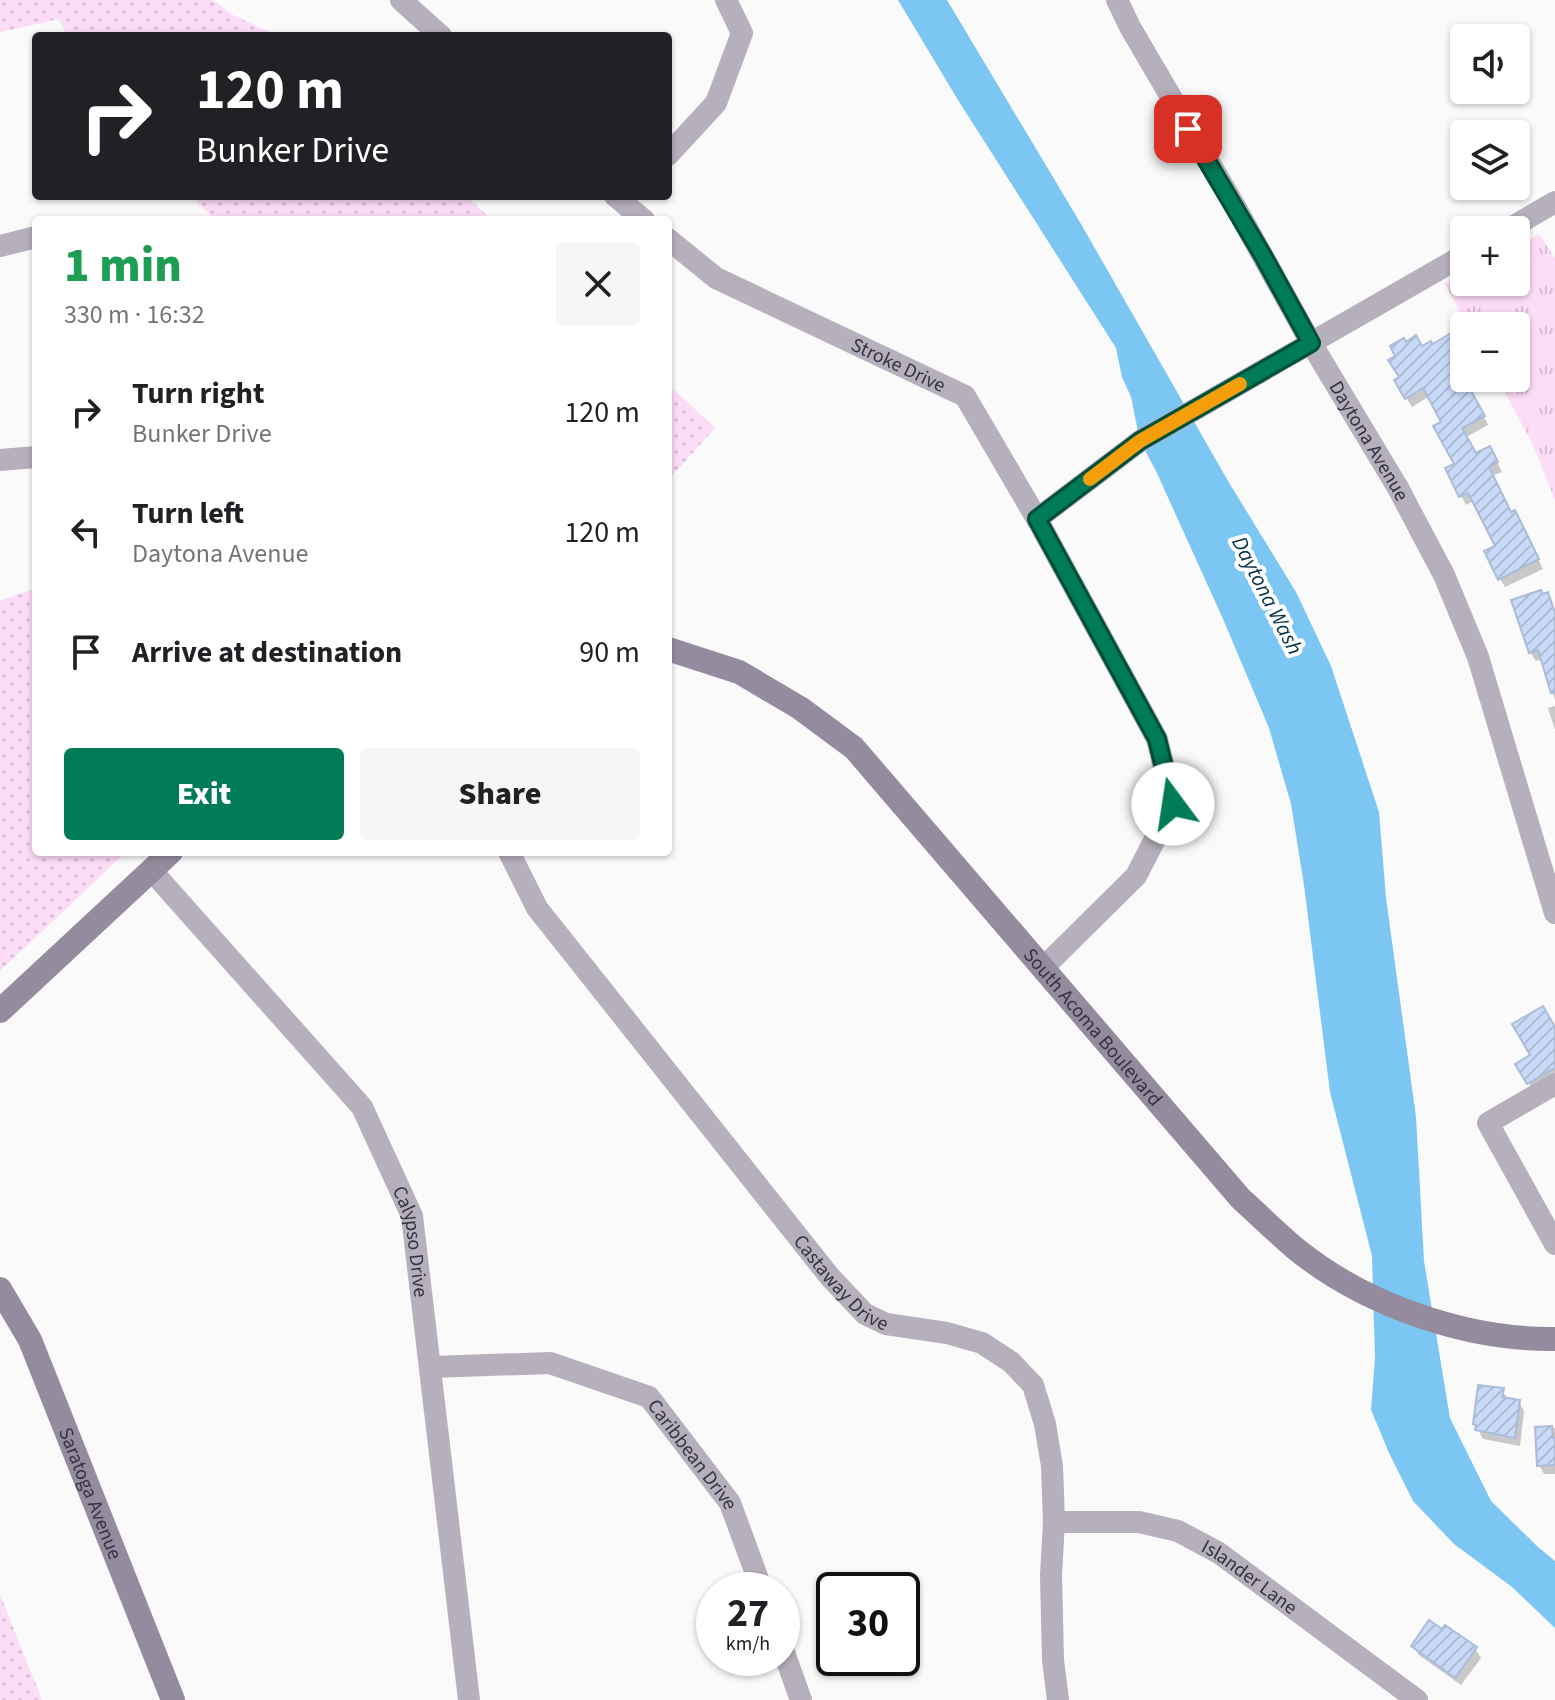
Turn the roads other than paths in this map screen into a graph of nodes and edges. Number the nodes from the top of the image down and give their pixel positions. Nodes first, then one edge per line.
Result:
1 (401, 0) edge
2 (726, 0) edge
3 (1117, 0) edge
4 (437, 32) edge
5 (672, 151) edge
6 (625, 200) edge
7 (1555, 202) edge
8 (640, 216) edge
9 (1530, 217) edge
10 (32, 238) edge
11 (672, 242) edge
12 (0, 246) edge
13 (1450, 263) edge
14 (1311, 343) junction
15 (32, 457) edge
16 (0, 460) edge
17 (1037, 519) junction
18 (672, 650) edge
19 (167, 856) edge
20 (511, 856) edge
21 (151, 870) junction
22 (1555, 913) edge
23 (1043, 968) junction
24 (0, 1011) edge
25 (1555, 1084) edge
26 (1555, 1244) edge
27 (0, 1289) edge
28 (1555, 1339) edge
29 (431, 1367) junction
30 (1054, 1522) junction
31 (755, 1572) edge
32 (792, 1676) edge
33 (173, 1700) edge
34 (469, 1700) edge
35 (801, 1700) edge
36 (1058, 1700) edge
37 (1417, 1700) edge

1 - 4 street
2 - 5 street
3 - 14 street, Daytona Avenue
6 - 8 street
7 - 9 street
10 - 12 street
11 - 17 street, Stroke Drive
13 - 14 street
14 - 17 street
14 - 22 street, Daytona Avenue
15 - 16 street
17 - 23 street, Stroke Drive
18 - 23 main road, South Acoma Boulevard
19 - 21 main road
20 - 30 street, Castaway Drive
21 - 24 main road
21 - 29 street, Calypso Drive
23 - 28 main road, South Acoma Boulevard
25 - 26 street
27 - 33 main road, Saratoga Avenue
29 - 31 street, Caribbean Drive
29 - 34 street, Calypso Drive
30 - 36 street, Castaway Drive
30 - 37 street, Islander Lane
32 - 35 street

